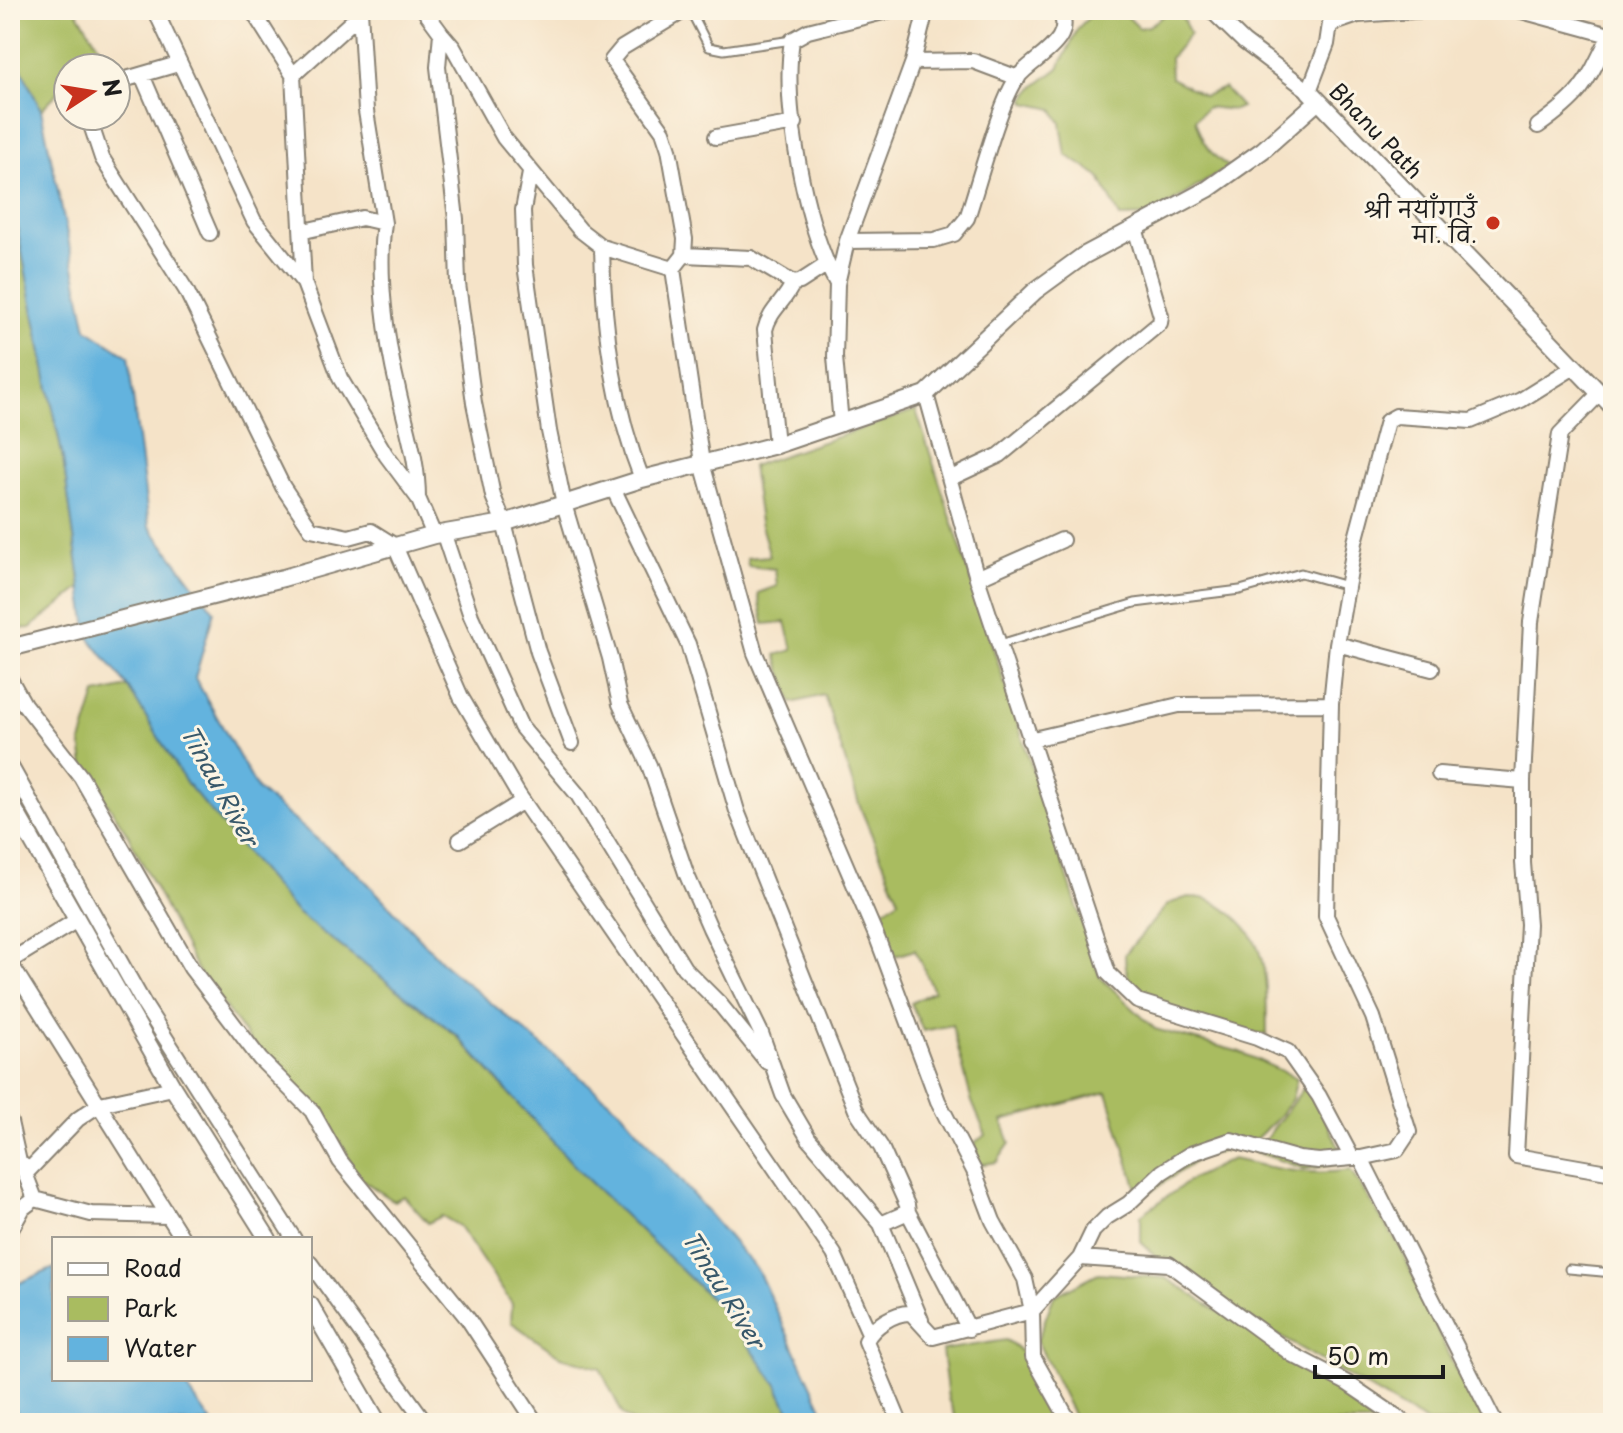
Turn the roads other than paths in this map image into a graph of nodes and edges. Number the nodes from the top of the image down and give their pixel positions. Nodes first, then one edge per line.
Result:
1 (155, 10) edge
2 (252, 10) edge
3 (424, 10) edge
4 (687, 10) edge
5 (891, 10) edge
6 (926, 10) edge
7 (1059, 10) edge
8 (1211, 10) edge
9 (1427, 10) edge
10 (1518, 10) edge
11 (358, 14) edge
12 (1332, 17) edge
13 (441, 33) junction
14 (1611, 36) edge
15 (792, 40) junction
16 (913, 62) junction
17 (178, 64) junction
18 (142, 75) junction
19 (293, 75) junction
20 (132, 78) edge
21 (1018, 78) junction
22 (1313, 97) junction
23 (795, 123) junction
24 (1538, 126) dead end
25 (93, 132) edge
26 (716, 137) dead end
27 (530, 173) junction
28 (384, 223) junction
29 (1135, 228) junction
30 (304, 231) junction
31 (210, 233) dead end
32 (847, 241) junction
33 (602, 247) junction
34 (684, 255) junction
35 (826, 265) junction
36 (673, 269) junction
37 (304, 283) junction
38 (793, 283) junction
39 (837, 284) junction
40 (1574, 367) junction
41 (1600, 393) junction
42 (926, 394) junction
43 (1613, 407) edge
44 (841, 424) junction
45 (776, 445) junction
46 (702, 463) junction
47 (951, 478) junction
48 (642, 479) junction
49 (613, 488) junction
50 (418, 498) junction
51 (564, 504) junction
52 (504, 523) junction
53 (439, 535) junction
54 (1062, 540) dead end
55 (395, 546) junction
56 (977, 578) junction
57 (1348, 586) junction
58 (1000, 644) junction
59 (1337, 644) junction
60 (10, 648) edge
61 (1432, 669) dead end
62 (10, 679) edge
63 (1331, 704) junction
64 (1029, 740) junction
65 (572, 743) dead end
66 (10, 765) edge
67 (1439, 774) dead end
68 (1523, 781) junction
69 (523, 801) junction
70 (10, 802) edge
71 (460, 840) dead end
72 (77, 920) junction
73 (10, 962) edge
74 (775, 1072) junction
75 (173, 1088) junction
76 (100, 1104) junction
77 (10, 1122) edge
78 (1356, 1158) junction
79 (23, 1168) junction
80 (1613, 1173) edge
81 (35, 1199) junction
82 (908, 1212) junction
83 (167, 1216) junction
84 (881, 1224) junction
85 (10, 1231) edge
86 (182, 1237) edge
87 (267, 1237) edge
88 (293, 1237) edge
89 (1080, 1258) junction
90 (312, 1266) edge
91 (1569, 1269) dead end
92 (1613, 1273) edge
93 (312, 1308) edge
94 (1032, 1311) junction
95 (922, 1322) junction
96 (969, 1329) junction
97 (869, 1333) junction
98 (378, 1423) edge
99 (426, 1423) edge
100 (536, 1423) edge
101 (900, 1423) edge
102 (1070, 1423) edge
103 (1406, 1423) edge
104 (1495, 1423) edge

1 - 17 street
2 - 19 street
3 - 13 street
4 - 15 lane
4 - 34 street
5 - 15 street
6 - 16 street
7 - 21 street
8 - 22 street
9 - 12 street
10 - 14 street
11 - 19 street
11 - 28 street
12 - 22 street
13 - 27 street
13 - 52 street
14 - 24 street
15 - 23 street
16 - 21 street
16 - 32 street
17 - 18 street
17 - 37 street
18 - 20 street
18 - 31 street
19 - 30 street
21 - 32 street
22 - 29 street
22 - 40 street, Bhanu Path
23 - 26 street
23 - 35 street
25 - 55 street
27 - 33 street
27 - 51 street
28 - 30 street
28 - 50 street
29 - 42 street
29 - 47 street
30 - 37 street
32 - 39 street
33 - 36 street
33 - 48 street
34 - 36 street
34 - 38 street
35 - 38 street
35 - 39 street
36 - 46 street
37 - 50 street
38 - 45 street
39 - 44 street
40 - 41 street, Bhanu Path
40 - 57 street
41 - 43 street, Bhanu Path
41 - 68 street
42 - 44 street
42 - 47 street
44 - 45 street
45 - 46 street
46 - 48 street
46 - 94 street
47 - 56 street
48 - 49 street
49 - 51 street
49 - 82 street
50 - 53 street
51 - 52 street
51 - 74 street
52 - 53 street
52 - 65 street
53 - 55 street
53 - 74 street
54 - 56 street
55 - 60 street
55 - 69 street
56 - 58 street
57 - 58 lane
57 - 59 street
58 - 64 street
59 - 61 street
59 - 63 street
62 - 100 street
63 - 64 street
63 - 78 street
64 - 78 street
66 - 88 street
67 - 68 street
68 - 80 street
69 - 71 street
69 - 97 street
70 - 72 street
72 - 73 street
72 - 75 street
73 - 76 street
74 - 84 street
75 - 76 street
75 - 87 street
76 - 79 street
76 - 83 street
77 - 79 street
78 - 89 street
78 - 104 street
79 - 81 street
81 - 83 street
81 - 85 street
82 - 84 street
82 - 96 street
83 - 86 street
84 - 95 street
89 - 94 street
89 - 103 street
90 - 99 street
91 - 92 lane
93 - 98 street
94 - 96 street
94 - 102 street
95 - 96 street
95 - 97 street
97 - 101 street

